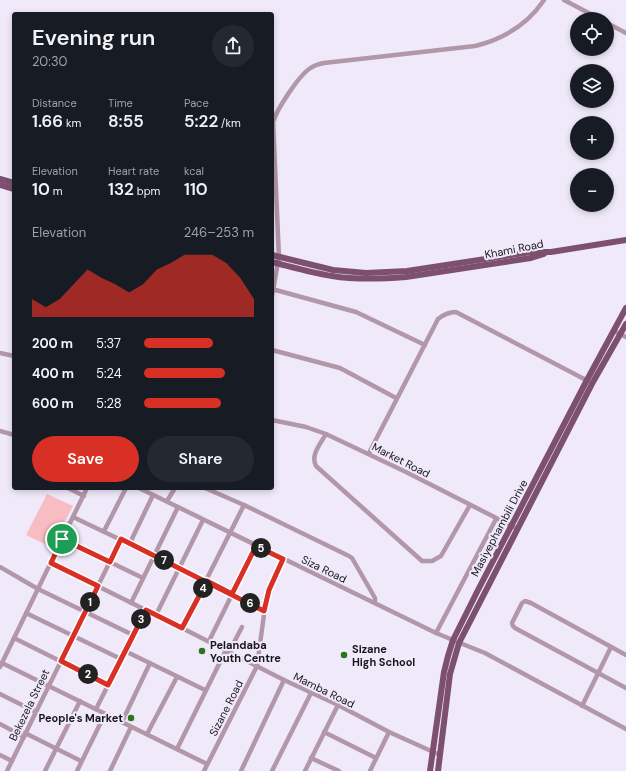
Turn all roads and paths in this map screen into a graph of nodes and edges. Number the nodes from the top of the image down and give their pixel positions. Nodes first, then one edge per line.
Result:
1 (544, 0) edge
2 (564, 0) edge
3 (587, 12) edge
4 (614, 27) edge
5 (626, 33) edge
6 (274, 120) edge
7 (274, 145) edge
8 (0, 179) edge
9 (12, 182) edge
10 (0, 185) edge
11 (12, 188) edge
12 (625, 241) edge
13 (274, 256) edge
14 (279, 260) junction
15 (274, 261) edge
16 (274, 284) edge
17 (274, 289) edge
18 (626, 308) edge
19 (626, 324) edge
20 (614, 331) junction
21 (623, 335) edge
22 (425, 345) junction
23 (274, 351) edge
24 (0, 353) edge
25 (12, 356) edge
26 (587, 380) junction
27 (593, 382) junction
28 (396, 398) junction
29 (274, 420) edge
30 (0, 431) edge
31 (12, 434) edge
32 (326, 434) junction
33 (369, 453) junction
34 (72, 490) edge
35 (87, 490) edge
36 (125, 490) edge
37 (143, 490) edge
38 (173, 490) edge
39 (210, 490) edge
40 (154, 495) junction
41 (84, 496) junction
42 (167, 502) junction
43 (244, 505) junction
44 (470, 505) junction
45 (178, 507) junction
46 (73, 517) junction
47 (496, 519) junction
48 (203, 520) junction
49 (511, 526) junction
50 (517, 529) junction
51 (104, 531) junction
52 (231, 533) junction
53 (62, 539) junction
54 (121, 539) junction
55 (130, 544) junction
56 (256, 546) junction
57 (154, 556) junction
58 (283, 559) junction
59 (110, 562) junction
60 (51, 563) junction
61 (0, 567) edge
62 (179, 568) junction
63 (143, 578) junction
64 (207, 581) junction
65 (98, 586) junction
66 (38, 589) junction
67 (232, 594) junction
68 (131, 602) junction
69 (375, 603) junction
70 (146, 610) junction
71 (264, 611) junction
72 (85, 612) junction
73 (26, 613) junction
74 (156, 615) junction
75 (242, 627) dead end
76 (182, 628) junction
77 (436, 633) junction
78 (134, 634) junction
79 (73, 636) junction
80 (14, 638) junction
81 (208, 641) junction
82 (456, 641) junction
83 (611, 647) junction
84 (125, 651) junction
85 (227, 651) junction
86 (626, 655) edge
87 (121, 659) junction
88 (61, 661) junction
89 (150, 664) junction
90 (1, 665) edge
91 (257, 666) junction
92 (598, 673) junction
93 (177, 677) junction
94 (284, 680) junction
95 (108, 685) junction
96 (48, 686) junction
97 (626, 688) edge
98 (205, 690) junction
99 (311, 693) junction
100 (0, 694) edge
101 (80, 701) junction
102 (338, 705) junction
103 (582, 706) junction
104 (96, 709) junction
105 (36, 712) junction
106 (105, 714) junction
107 (122, 722) junction
108 (0, 724) edge
109 (131, 727) junction
110 (626, 729) edge
111 (324, 732) junction
112 (389, 732) junction
113 (147, 734) junction
114 (24, 735) junction
115 (56, 749) junction
116 (177, 749) junction
117 (433, 753) junction
118 (0, 755) edge
119 (440, 755) junction
120 (311, 758) junction
121 (376, 758) junction
122 (12, 760) junction
123 (81, 761) junction
124 (207, 764) junction
125 (7, 771) edge
126 (46, 771) edge
127 (77, 771) edge
128 (110, 771) edge
129 (204, 771) edge
130 (241, 771) edge
131 (272, 771) edge
132 (305, 771) edge
133 (339, 771) edge
134 (370, 771) edge
135 (430, 771) edge
136 (438, 771) edge

1 - 6 street
2 - 3 street
4 - 5 street
7 - 14 street
8 - 9 main road
10 - 11 main road
12 - 14 main road, Khami Road
13 - 14 main road, Khami Road
14 - 15 main road, Khami Road
14 - 16 street
17 - 22 street
18 - 20 main road, Masiyephambili Drive
19 - 21 main road, Masiyephambili Drive
20 - 21 street
20 - 26 main road, Masiyephambili Drive
21 - 27 main road, Masiyephambili Drive
22 - 26 street
22 - 28 street
23 - 28 street
24 - 25 street
26 - 27 street
26 - 49 main road, Masiyephambili Drive
27 - 50 main road, Masiyephambili Drive
28 - 33 street
29 - 32 street, Market Road
30 - 31 street
32 - 33 street, Market Road
32 - 44 street
33 - 44 street, Market Road
34 - 41 street
35 - 41 street
36 - 51 street
37 - 40 street, Siza Road
38 - 42 street
39 - 43 street
40 - 42 street, Siza Road
40 - 55 street
41 - 46 street
42 - 45 street, Siza Road
43 - 52 street
43 - 69 street
44 - 47 street, Market Road
45 - 48 street, Siza Road
45 - 57 street
46 - 51 street
46 - 53 street
47 - 49 street, Market Road
47 - 77 street
48 - 52 street, Siza Road
48 - 62 street
49 - 50 street, Market Road
49 - 82 main road, Masiyephambili Drive
50 - 82 main road, Masiyephambili Drive
51 - 54 street
52 - 56 street, Siza Road
52 - 64 street
53 - 59 street
53 - 60 street
54 - 55 street
54 - 59 street, Bekezela Street
55 - 57 street
56 - 58 street, Siza Road
56 - 67 street
57 - 62 street
57 - 63 street
58 - 69 street, Siza Road
58 - 71 street, Sizane Road
59 - 63 street
59 - 65 street, Bekezela Street
60 - 65 street, Mamba Road
60 - 66 street
61 - 66 street
62 - 64 street
62 - 74 street
63 - 68 street
64 - 67 street
64 - 76 street
65 - 68 street, Mamba Road
65 - 72 street, Bekezela Street
66 - 72 street
66 - 73 street
67 - 71 street
67 - 81 street
68 - 70 street, Mamba Road
69 - 77 street, Siza Road
70 - 74 street, Mamba Road
70 - 78 street
71 - 91 street, Sizane Road
72 - 78 street
72 - 79 street, Bekezela Street
73 - 79 street
73 - 80 street
74 - 76 street, Mamba Road
75 - 85 street
76 - 81 street, Mamba Road
77 - 82 street, Siza Road
78 - 84 street
79 - 87 street
79 - 88 street, Bekezela Street
80 - 88 street
80 - 90 street
81 - 85 street, Mamba Road
82 - 103 street, Siza Road
82 - 117 main road, Masiyephambili Drive
82 - 119 main road, Masiyephambili Drive
83 - 86 street
83 - 92 street
83 - 92 street
84 - 87 street
84 - 89 street
85 - 91 street, Mamba Road
85 - 98 street
87 - 95 street
88 - 95 street
88 - 96 street, Bekezela Street
89 - 93 street
89 - 107 street
90 - 96 street
91 - 94 street, Mamba Road
91 - 124 street, Sizane Road
92 - 97 street
92 - 103 street
93 - 98 street
93 - 113 street
94 - 99 street, Mamba Road
94 - 130 street
95 - 104 street
96 - 101 street
96 - 105 street, Bekezela Street
98 - 116 street
99 - 102 street, Mamba Road
99 - 131 street
100 - 105 street
101 - 104 street
101 - 115 street
102 - 111 street
102 - 112 street, Mamba Road
103 - 110 street, Siza Road
104 - 106 street
105 - 114 street, Bekezela Street
106 - 107 street
106 - 123 street
107 - 109 street
108 - 114 street
109 - 113 street
109 - 128 street
111 - 120 street
111 - 121 street
112 - 117 street, Mamba Road
112 - 121 street
113 - 116 street
114 - 115 street
114 - 122 street, Bekezela Street
115 - 123 street
115 - 126 street
116 - 124 street
117 - 119 street, Mamba Road
117 - 135 main road, Masiyephambili Drive
118 - 122 street
119 - 136 main road, Masiyephambili Drive
120 - 132 street
120 - 133 street
121 - 134 street
122 - 125 street, Bekezela Street
123 - 127 street
124 - 129 street, Sizane Road

